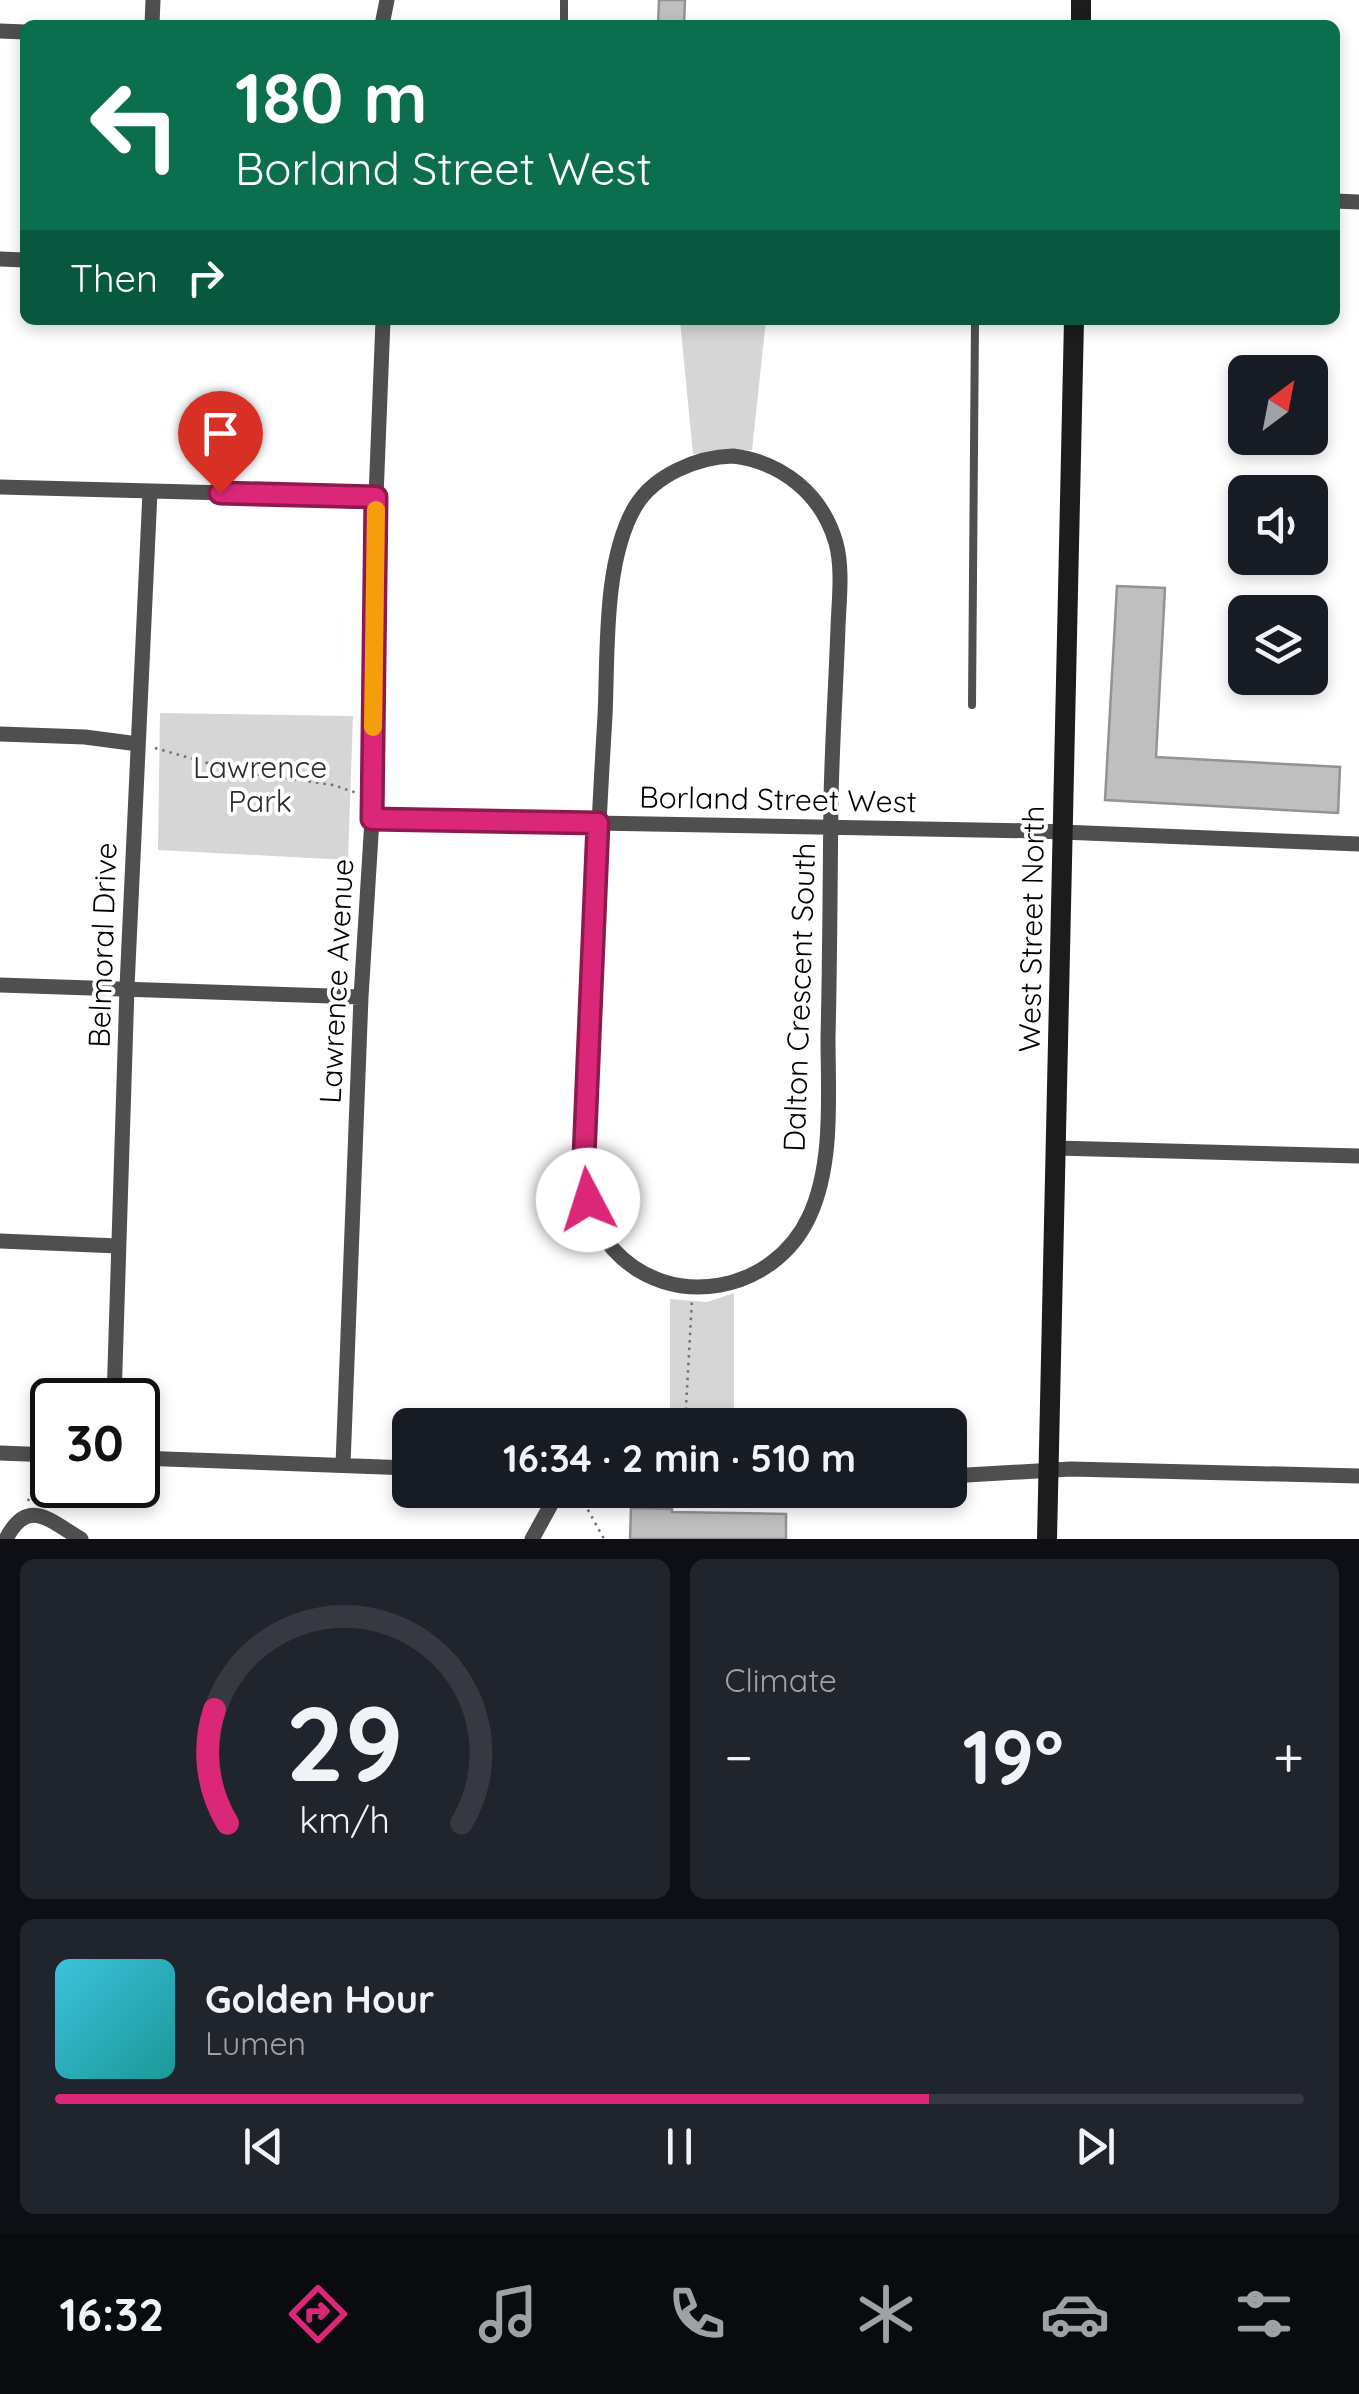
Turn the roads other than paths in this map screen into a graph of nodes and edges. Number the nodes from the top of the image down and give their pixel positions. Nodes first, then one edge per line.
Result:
1 (383, 325) edge
2 (975, 325) edge
3 (1074, 325) edge
4 (0, 488) edge
5 (150, 492) junction
6 (376, 497) junction
7 (972, 705) dead end
8 (0, 734) edge
9 (138, 744) junction
10 (372, 819) junction
11 (598, 823) junction
12 (831, 828) junction
13 (1063, 833) junction
14 (1359, 844) edge
15 (0, 984) edge
16 (127, 987) junction
17 (361, 997) junction
18 (1056, 1148) junction
19 (1359, 1156) edge
20 (0, 1241) edge
21 (118, 1246) junction
22 (115, 1378) edge
23 (0, 1453) edge
24 (30, 1454) edge
25 (160, 1459) edge
26 (343, 1465) junction
27 (392, 1467) edge
28 (1050, 1471) junction
29 (967, 1475) edge
30 (1359, 1476) edge
31 (549, 1508) edge
32 (6, 1539) edge
33 (81, 1539) edge
34 (532, 1539) edge
35 (1047, 1539) edge

1 - 6 street, Lawrence Avenue
2 - 7 lane
3 - 13 main road, West Street North
4 - 5 street
5 - 6 street
5 - 9 street, Belmoral Drive
6 - 10 street, Lawrence Avenue
8 - 9 street
9 - 16 street, Belmoral Drive
10 - 11 street, Borland Street West
10 - 17 street, Lawrence Avenue
11 - 12 street, Borland Street West
11 - 12 street, Dalton Crescent South
11 - 12 street, Dalton Crescent South
12 - 13 street, Borland Street West
13 - 14 street, Borland Street West
13 - 18 main road, West Street North
15 - 16 street
16 - 17 street
16 - 21 street, Belmoral Drive
17 - 26 street, Lawrence Avenue
18 - 19 street
18 - 28 main road, West Street North
20 - 21 street
21 - 22 street, Belmoral Drive
23 - 24 street
25 - 26 street
26 - 27 street
28 - 29 street
28 - 30 street
28 - 35 main road, West Street North
31 - 34 street
32 - 33 street

